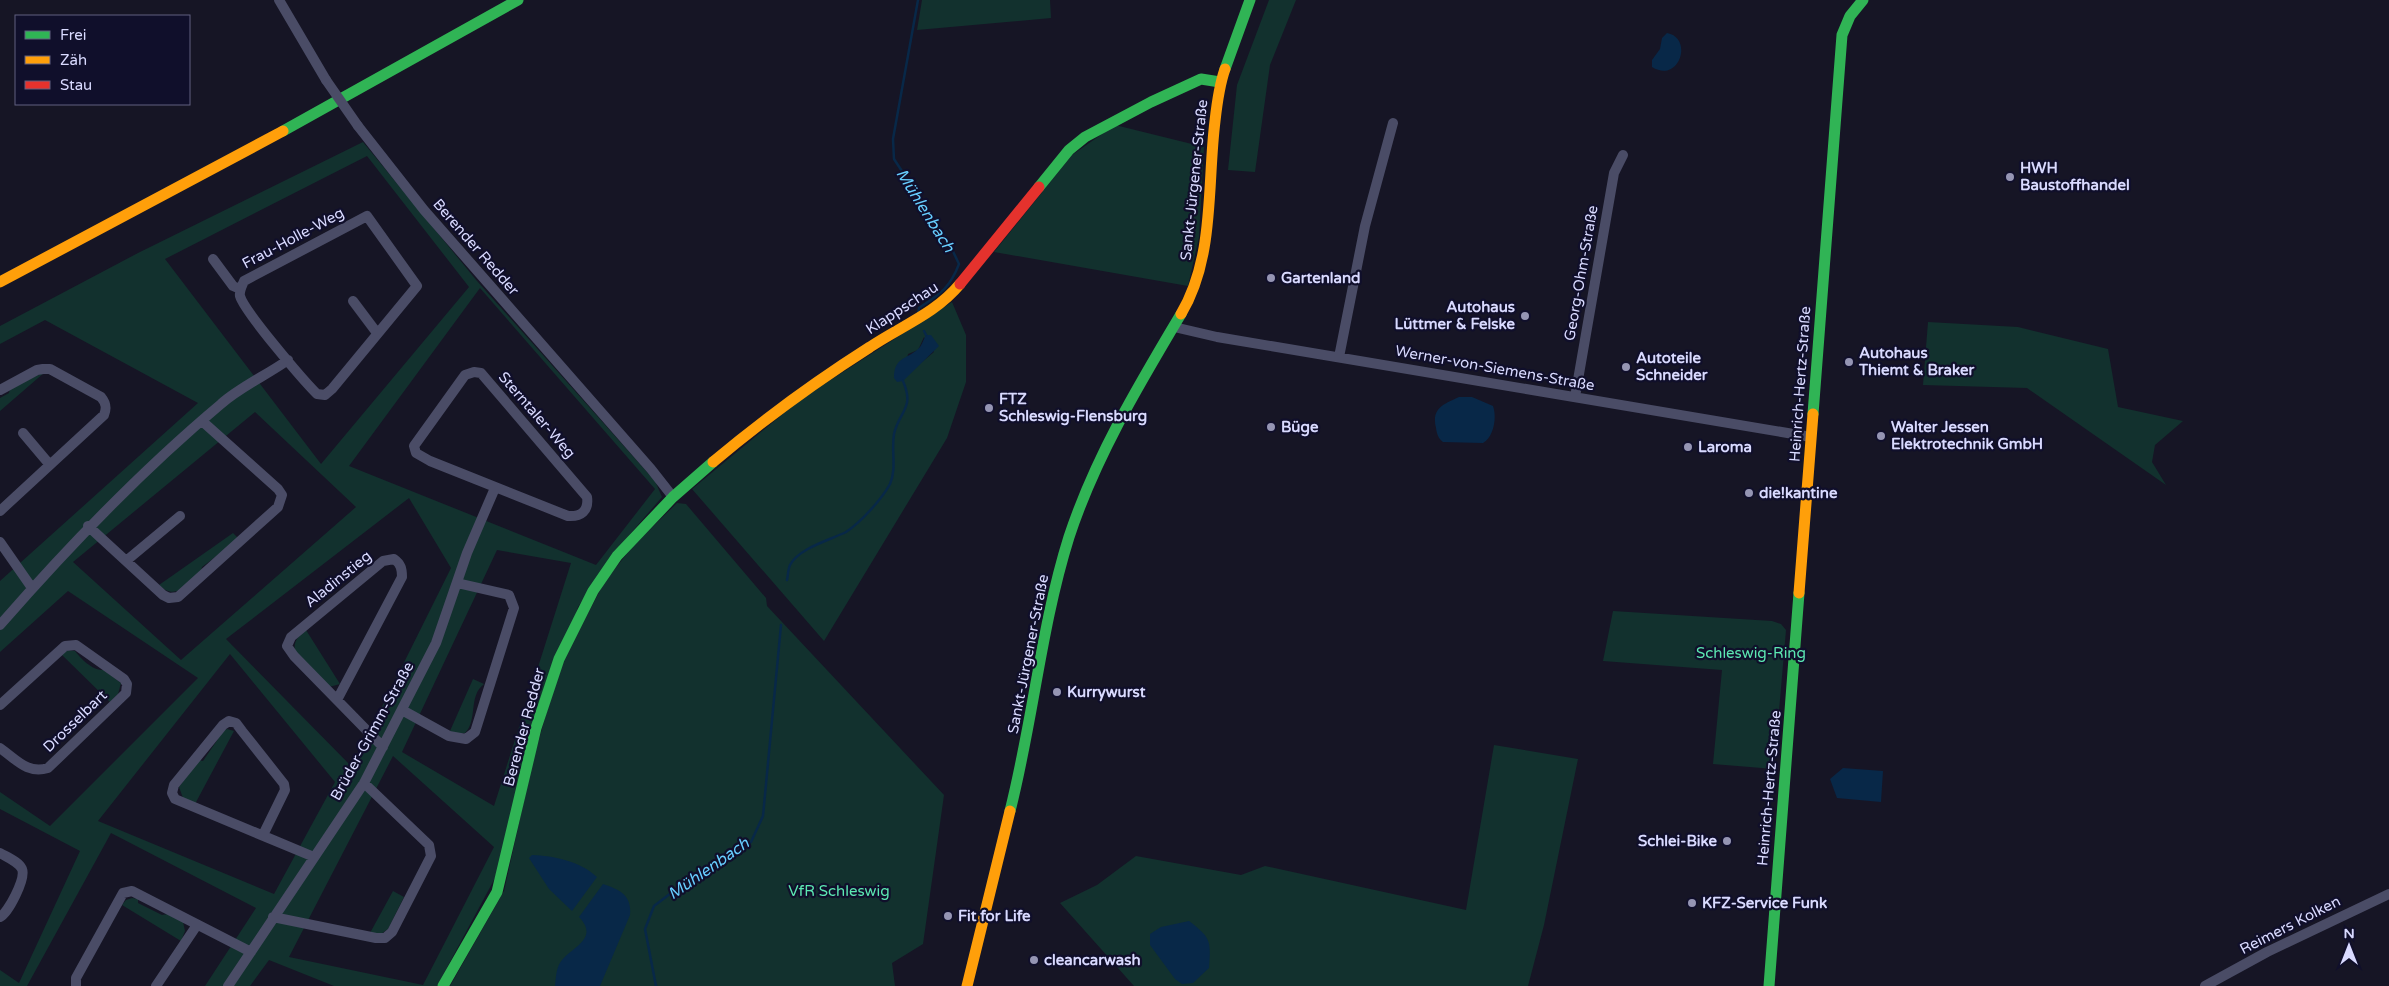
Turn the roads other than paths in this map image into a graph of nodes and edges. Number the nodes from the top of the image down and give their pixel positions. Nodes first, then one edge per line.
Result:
1 (280, 0) edge
2 (518, 0) edge
3 (1250, 0) edge
4 (1863, 0) edge
5 (1220, 82) junction
6 (1393, 123) dead end
7 (1623, 155) dead end
8 (213, 260) dead end
9 (0, 282) edge
10 (240, 289) junction
11 (353, 301) dead end
12 (1174, 327) junction
13 (377, 333) junction
14 (1339, 357) junction
15 (288, 360) junction
16 (0, 390) edge
17 (1575, 398) junction
18 (202, 421) junction
19 (23, 433) dead end
20 (1811, 437) junction
21 (50, 465) junction
22 (495, 488) junction
23 (677, 494) junction
24 (0, 511) edge
25 (180, 516) dead end
26 (88, 526) junction
27 (0, 542) edge
28 (126, 561) junction
29 (457, 583) junction
30 (32, 588) junction
31 (0, 625) edge
32 (337, 700) junction
33 (0, 705) edge
34 (402, 710) junction
35 (383, 747) junction
36 (0, 748) edge
37 (364, 783) junction
38 (262, 835) junction
39 (0, 853) edge
40 (314, 857) junction
41 (2389, 894) edge
42 (0, 917) edge
43 (273, 917) junction
44 (197, 925) junction
45 (251, 952) junction
46 (76, 986) edge
47 (156, 986) edge
48 (228, 986) edge
49 (443, 986) edge
50 (967, 986) edge
51 (1769, 986) edge
52 (2205, 986) edge

1 - 23 street, Berender Redder, bridge
2 - 9 street
3 - 5 street, Sankt-Jürgener-Straße
4 - 20 street, Heinrich-Hertz-Straße
5 - 12 street, Sankt-Jürgener-Straße
5 - 23 street, Klappschau
6 - 14 street
7 - 17 street, Georg-Ohm-Straße
8 - 10 street, Frau-Holle-Weg
10 - 13 street, Frau-Holle-Weg
10 - 15 street, Frau-Holle-Weg
11 - 13 street
12 - 14 street, Werner-von-Siemens-Straße
12 - 50 street, Sankt-Jürgener-Straße
13 - 15 street, Frau-Holle-Weg
14 - 17 street, Werner-von-Siemens-Straße
15 - 18 street
16 - 21 street
17 - 20 street, Werner-von-Siemens-Straße
18 - 26 street
18 - 28 street
19 - 21 street
20 - 51 street, Heinrich-Hertz-Straße
21 - 24 street
22 - 22 street, Sterntaler-Weg
22 - 29 street, Brüder-Grimm-Straße
23 - 49 street, Berender Redder
25 - 28 street
26 - 28 street
26 - 30 street
27 - 30 street
29 - 34 street, Brüder-Grimm-Straße
29 - 34 street
30 - 31 street
32 - 32 street, Aladinstieg
32 - 35 street, Aladinstieg
33 - 36 street, Drosselbart
34 - 35 street, Brüder-Grimm-Straße
35 - 37 street, Brüder-Grimm-Straße
37 - 40 street, Brüder-Grimm-Straße
37 - 43 street
38 - 38 street
38 - 40 street
39 - 42 street
40 - 43 street, Brüder-Grimm-Straße
41 - 52 street, Reimers Kolken
43 - 45 street, Brüder-Grimm-Straße
44 - 45 street
44 - 46 street
44 - 47 street
45 - 48 street, Brüder-Grimm-Straße

